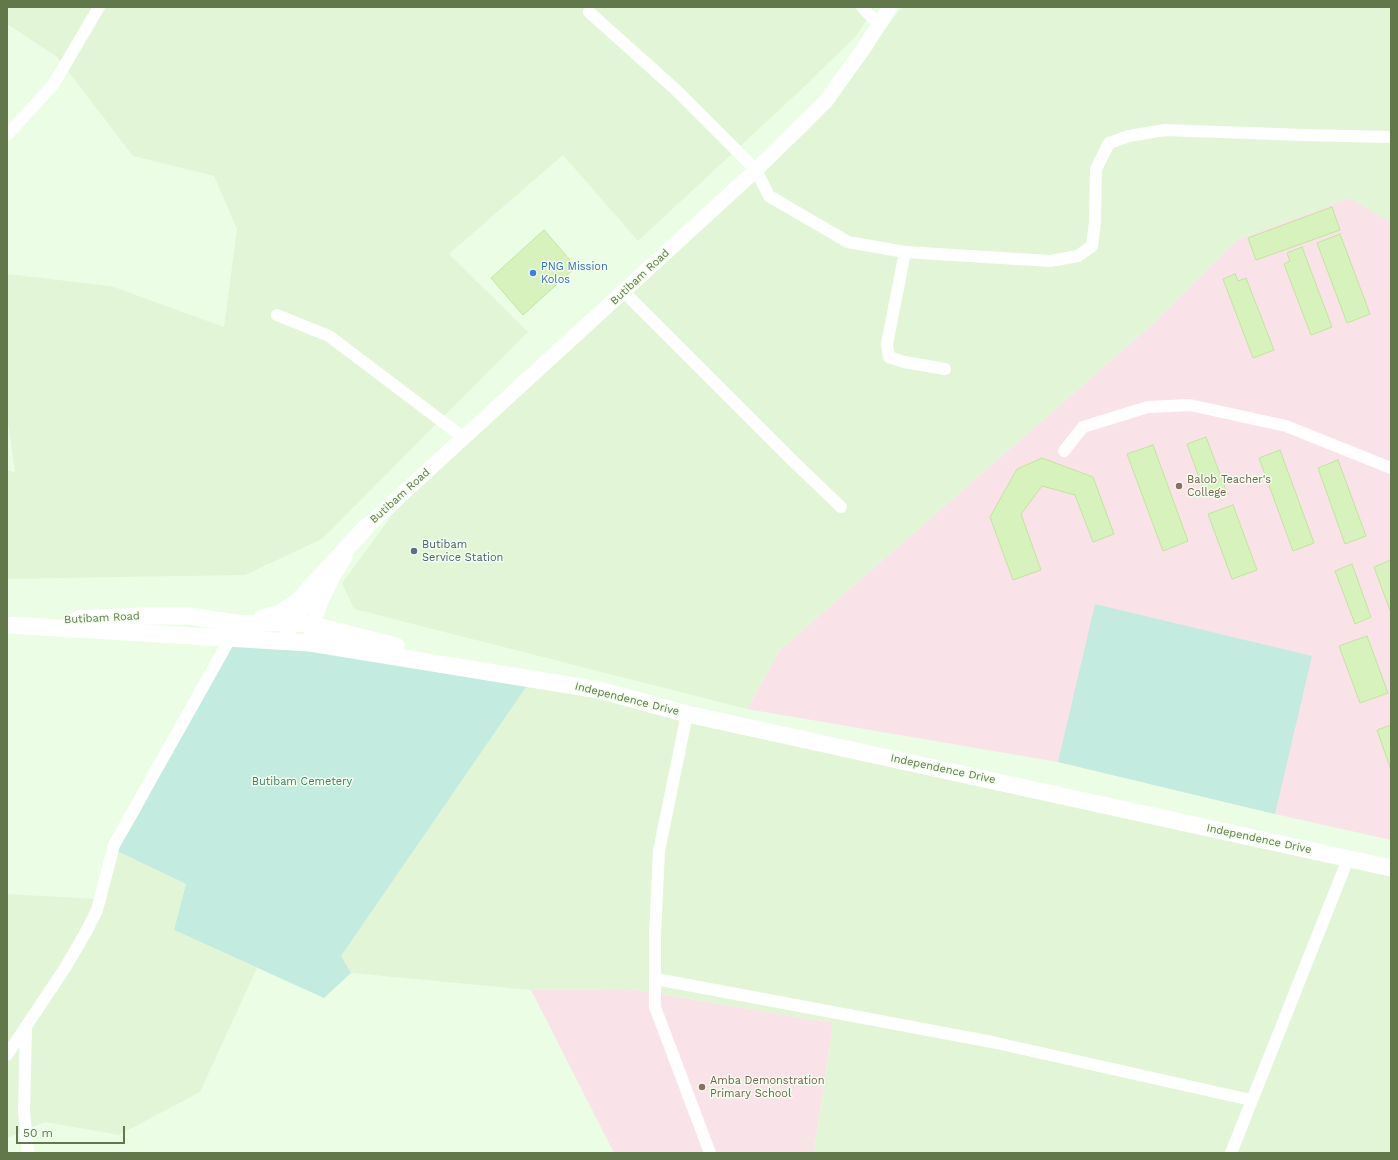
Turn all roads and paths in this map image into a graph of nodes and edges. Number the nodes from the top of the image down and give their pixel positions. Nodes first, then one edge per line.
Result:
1 (99, 7) edge
2 (862, 7) edge
3 (890, 7) edge
4 (589, 12) dead end
5 (879, 25) junction
6 (7, 135) edge
7 (1391, 137) edge
8 (756, 170) junction
9 (905, 252) junction
10 (624, 292) junction
11 (277, 315) dead end
12 (945, 369) dead end
13 (464, 438) junction
14 (1064, 451) dead end
15 (1391, 468) edge
16 (841, 507) dead end
17 (366, 527) junction
18 (292, 622) junction
19 (7, 624) edge
20 (243, 624) junction
21 (313, 625) junction
22 (231, 638) junction
23 (284, 640) junction
24 (310, 643) junction
25 (494, 672) junction
26 (687, 714) junction
27 (1348, 859) junction
28 (1391, 868) edge
29 (656, 979) junction
30 (26, 1026) junction
31 (7, 1054) edge
32 (1251, 1100) junction
33 (28, 1153) edge
34 (710, 1153) edge
35 (1231, 1153) edge

1 - 6 street
2 - 5 street
3 - 5 street, Butibam Road
4 - 8 street
5 - 8 street, Butibam Road
7 - 9 street
8 - 9 street
8 - 10 street, Butibam Road
9 - 12 street
10 - 13 street, Butibam Road
10 - 16 street
11 - 13 street
13 - 17 street, Butibam Road
14 - 15 street
17 - 18 street, Butibam Road
17 - 20 main road
17 - 21 street, Butibam Road
18 - 20 main road, Butibam Road
18 - 21 main road, Butibam Road
18 - 23 street, Butibam Road
19 - 20 main road, Butibam Road
19 - 22 main road, Butibam Road
21 - 24 street, Butibam Road
21 - 25 main road, Butibam Road
22 - 23 main road, Butibam Road
22 - 30 street
23 - 24 main road, Butibam Road
24 - 25 main road, Butibam Road
25 - 26 main road, Independence Drive
26 - 27 main road, Independence Drive
26 - 29 street
27 - 28 main road, Independence Drive
27 - 32 street
29 - 32 street
29 - 34 street
30 - 31 street
30 - 33 street
32 - 35 street

